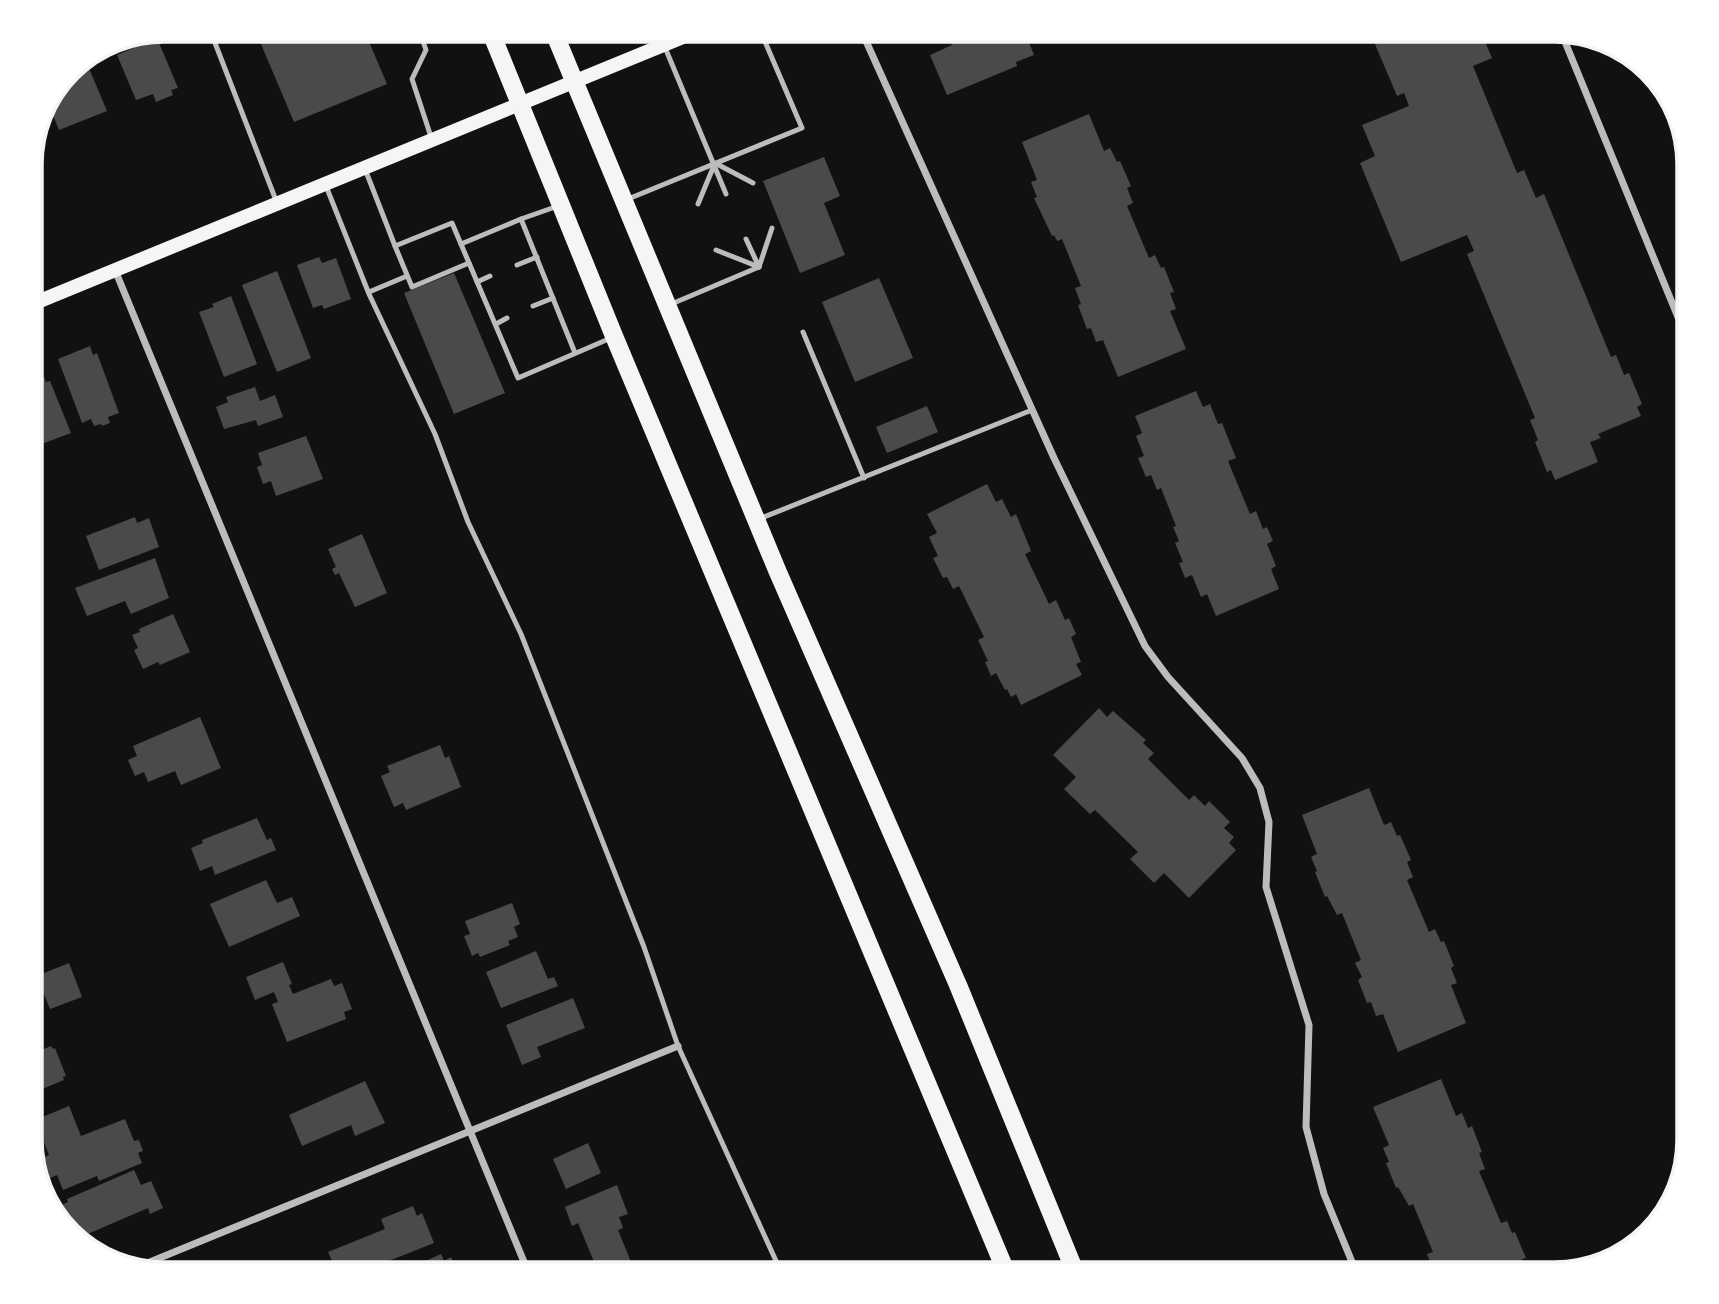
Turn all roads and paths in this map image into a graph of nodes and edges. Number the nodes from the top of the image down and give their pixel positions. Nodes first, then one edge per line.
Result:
1 (215, 42) edge
2 (423, 42) edge
3 (495, 42) edge
4 (558, 42) edge
5 (669, 42) edge
6 (765, 42) edge
7 (866, 42) edge
8 (1565, 43) edge
9 (664, 44) junction
10 (574, 81) junction
11 (520, 104) junction
12 (432, 140) junction
13 (715, 163) junction
14 (364, 167) junction
15 (753, 183) dead end
16 (325, 184) junction
17 (726, 194) dead end
18 (623, 201) junction
19 (277, 203) junction
20 (561, 204) junction
21 (698, 204) dead end
22 (521, 219) junction
23 (772, 228) dead end
24 (746, 239) dead end
25 (461, 244) junction
26 (395, 246) junction
27 (716, 250) dead end
28 (537, 257) junction
29 (469, 263) junction
30 (517, 265) dead end
31 (759, 267) junction
32 (115, 270) junction
33 (407, 276) junction
34 (490, 276) dead end
35 (477, 282) junction
36 (369, 292) junction
37 (553, 298) junction
38 (42, 300) edge
39 (533, 306) dead end
40 (666, 306) junction
41 (1677, 315) edge
42 (507, 318) dead end
43 (496, 324) junction
44 (803, 332) dead end
45 (614, 337) junction
46 (575, 353) junction
47 (1032, 410) junction
48 (864, 478) junction
49 (756, 521) junction
50 (678, 1046) junction
51 (470, 1133) junction
52 (152, 1261) edge
53 (524, 1262) edge
54 (777, 1262) edge
55 (1002, 1262) edge
56 (1071, 1262) edge
57 (1352, 1262) edge

1 - 19 lane
2 - 12 lane
3 - 11 main road
4 - 10 main road
5 - 9 main road
6 - 13 lane
7 - 47 street
8 - 41 street
9 - 10 main road
9 - 13 lane
10 - 11 main road
10 - 18 main road
11 - 12 main road
11 - 20 main road
12 - 14 main road
13 - 15 lane
13 - 17 lane
13 - 18 lane
13 - 21 lane
14 - 16 main road
14 - 26 lane
16 - 19 main road
16 - 36 lane
18 - 40 main road
19 - 32 main road
20 - 22 lane
20 - 45 main road
22 - 25 lane
22 - 28 lane
23 - 31 lane
24 - 31 lane
25 - 26 lane
25 - 29 lane
26 - 33 lane
27 - 31 lane
28 - 30 lane
28 - 37 lane
29 - 33 lane
29 - 35 lane
31 - 40 lane
32 - 38 main road
32 - 51 street
33 - 36 lane
34 - 35 lane
35 - 43 lane
36 - 50 lane
37 - 39 lane
37 - 46 lane
40 - 49 main road
42 - 43 lane
43 - 46 lane
44 - 48 lane
45 - 46 lane
45 - 55 main road
47 - 48 lane
47 - 57 street
48 - 49 lane
49 - 56 main road
50 - 51 street
50 - 54 lane
51 - 52 street
51 - 53 street

